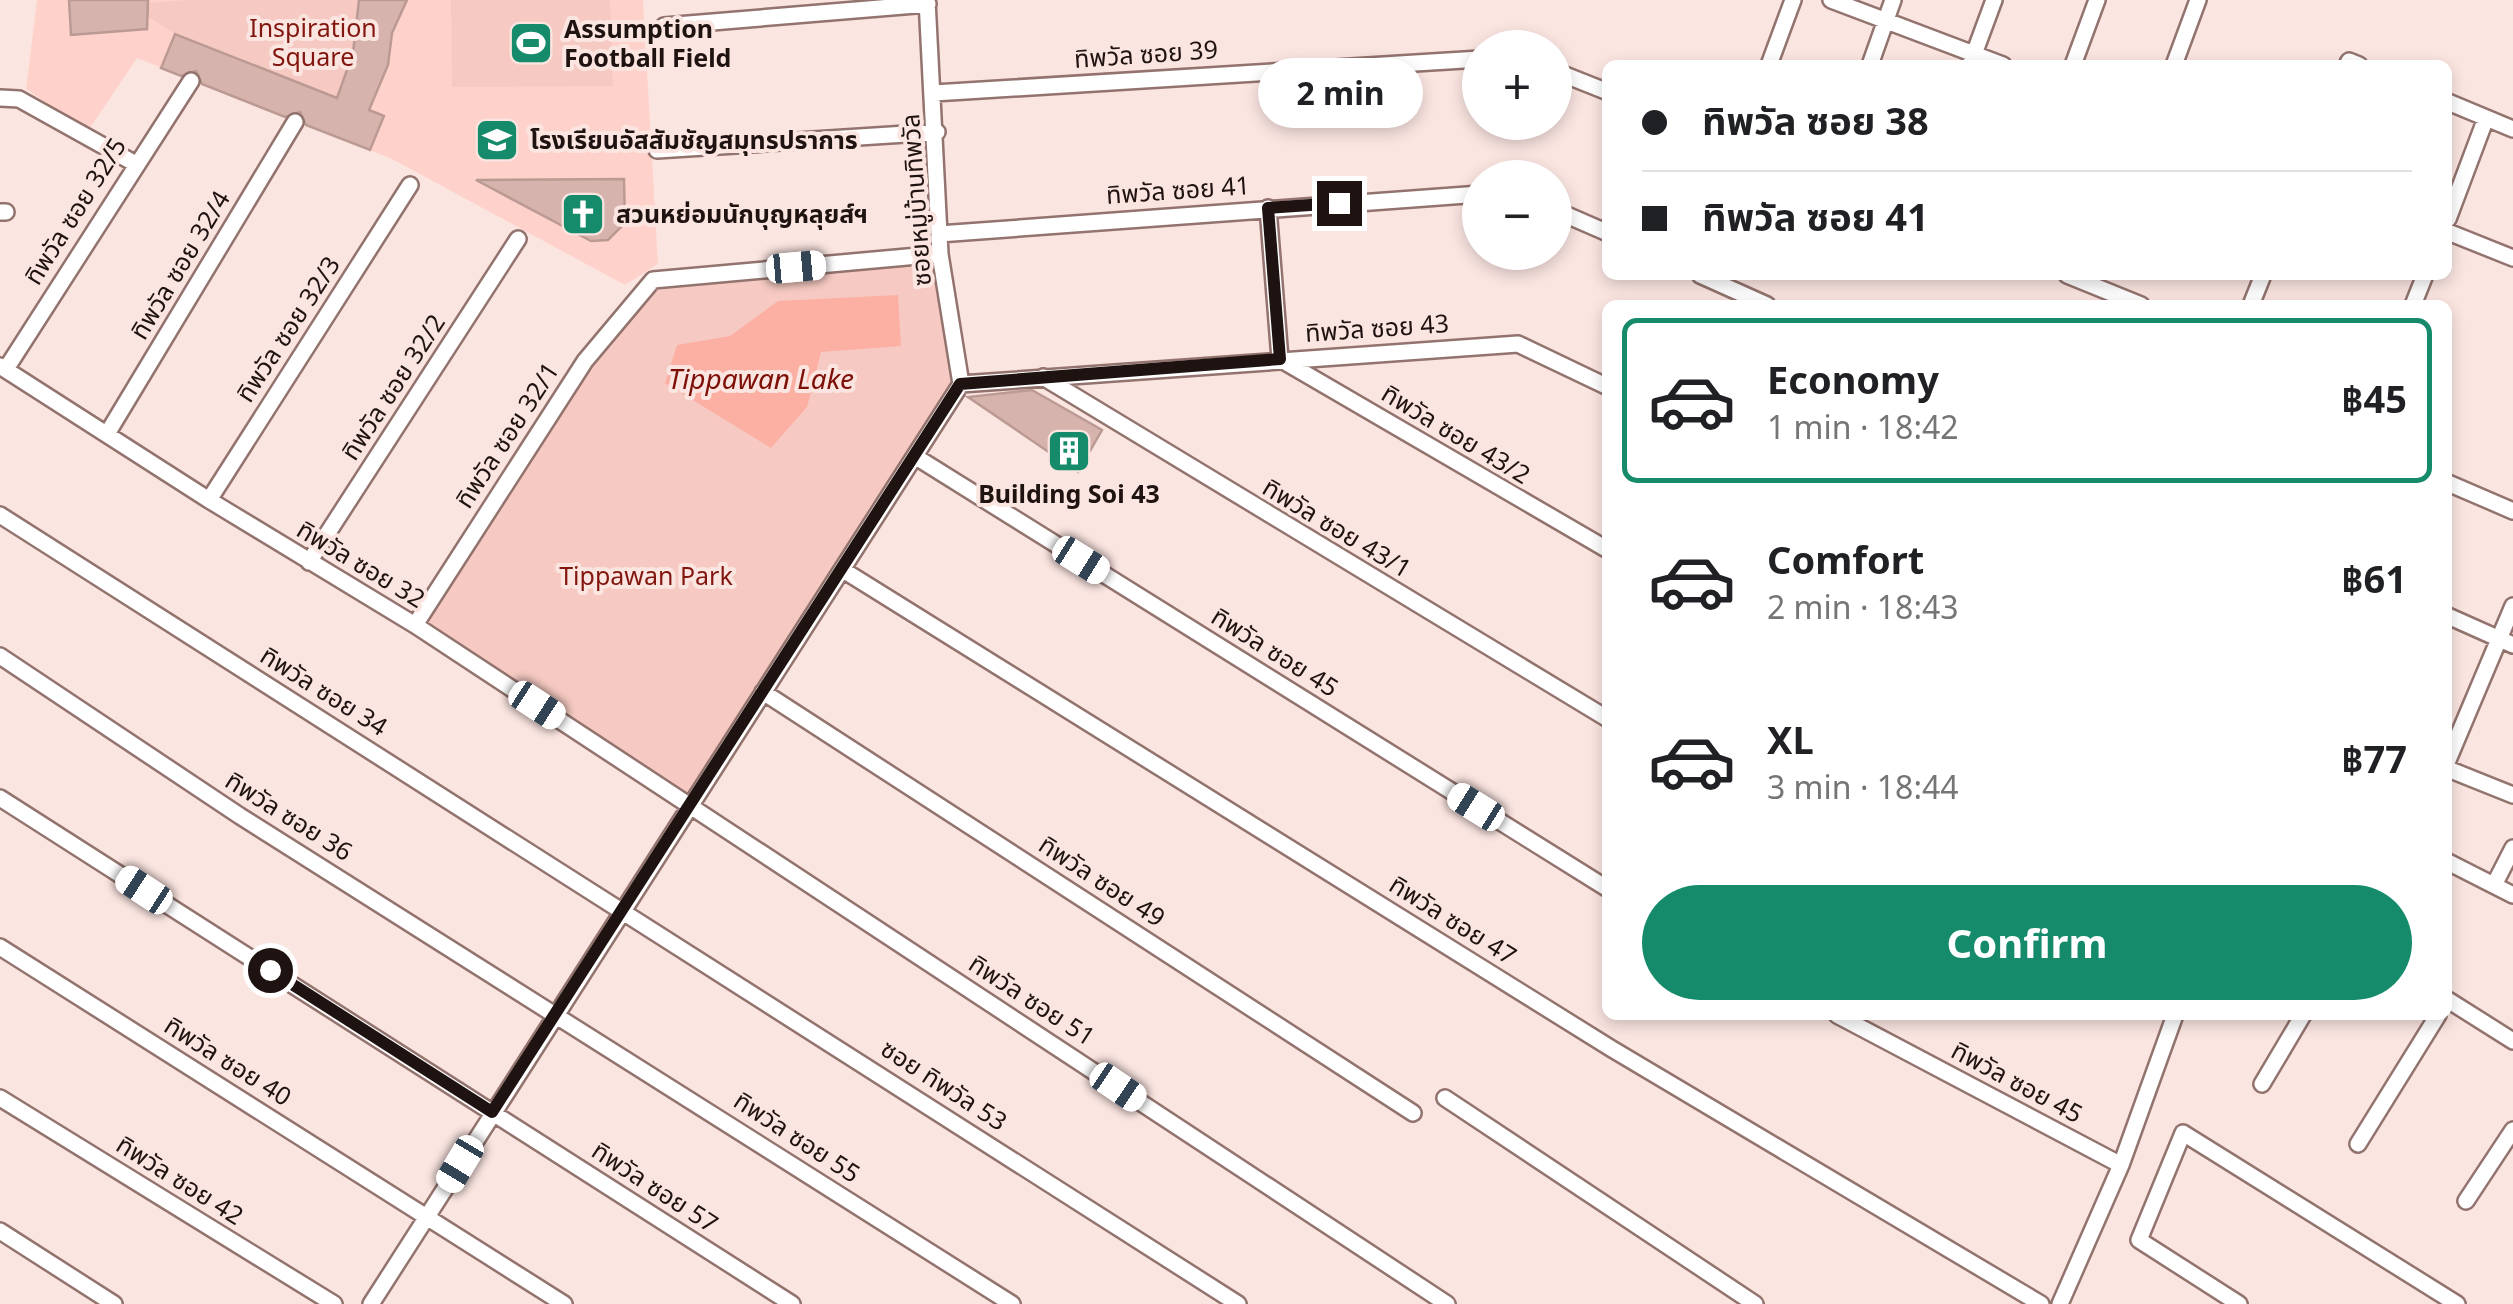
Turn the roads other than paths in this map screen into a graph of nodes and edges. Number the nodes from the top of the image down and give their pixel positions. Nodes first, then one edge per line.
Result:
1 (1793, 0) edge
2 (1831, 0) edge
3 (1894, 0) edge
4 (1994, 0) edge
5 (2097, 0) edge
6 (2198, 0) edge
7 (928, 2) edge
8 (1886, 20) junction
9 (664, 26) dead end
10 (1972, 59) edge
11 (1462, 60) edge
12 (1771, 60) edge
13 (1872, 60) edge
14 (2075, 60) edge
15 (2176, 60) edge
16 (1572, 78) edge
17 (190, 81) dead end
18 (1602, 90) edge
19 (934, 93) junction
20 (0, 98) edge
21 (2452, 104) edge
22 (2486, 118) junction
23 (296, 122) dead end
24 (2513, 129) edge
25 (937, 132) junction
26 (657, 150) dead end
27 (134, 162) junction
28 (410, 185) dead end
29 (1462, 195) edge
30 (1268, 208) junction
31 (2452, 208) edge
32 (1572, 217) edge
33 (1602, 230) edge
34 (939, 234) junction
35 (2452, 234) edge
36 (518, 239) dead end
37 (940, 254) junction
38 (2513, 258) edge
39 (1711, 280) edge
40 (2079, 280) edge
41 (1756, 300) edge
42 (2128, 300) edge
43 (1280, 359) junction
44 (3, 367) edge
45 (1042, 377) junction
46 (960, 384) junction
47 (1602, 384) edge
48 (107, 434) junction
49 (916, 456) junction
50 (2452, 485) edge
51 (208, 500) junction
52 (2513, 511) edge
53 (0, 515) edge
54 (1602, 547) edge
55 (308, 562) junction
56 (843, 570) junction
57 (2513, 606) edge
58 (2452, 618) edge
59 (415, 625) junction
60 (2498, 637) junction
61 (2513, 644) edge
62 (0, 656) edge
63 (763, 692) junction
64 (1602, 715) edge
65 (2452, 750) edge
66 (2452, 771) edge
67 (2513, 795) edge
68 (0, 798) edge
69 (689, 805) junction
70 (2513, 848) edge
71 (2452, 864) edge
72 (1602, 885) edge
73 (2494, 885) junction
74 (2513, 895) edge
75 (622, 908) junction
76 (0, 947) edge
77 (2452, 1003) edge
78 (556, 1012) junction
79 (1846, 1020) edge
80 (2172, 1020) edge
81 (2300, 1020) edge
82 (2435, 1020) edge
83 (2513, 1041) edge
84 (2262, 1084) dead end
85 (0, 1098) edge
86 (1445, 1098) dead end
87 (492, 1112) junction
88 (1414, 1113) dead end
89 (2513, 1130) edge
90 (2358, 1144) dead end
91 (2121, 1165) junction
92 (2466, 1201) dead end
93 (428, 1218) junction
94 (0, 1231) edge
95 (114, 1304) edge
96 (334, 1304) edge
97 (371, 1304) edge
98 (564, 1304) edge
99 (792, 1304) edge
100 (1012, 1304) edge
101 (1238, 1304) edge
102 (1447, 1304) edge
103 (1755, 1304) edge
104 (2041, 1304) edge
105 (2060, 1304) edge
106 (2239, 1304) edge
107 (2457, 1304) edge

1 - 12 street
2 - 8 street
3 - 8 street
4 - 10 street
5 - 14 street
6 - 15 street
7 - 9 street
7 - 19 street, ซอยหมู่บ้านทิพวัล
8 - 10 street
8 - 13 street
11 - 19 street, ทิพวัล ซอย 39
16 - 18 street
17 - 27 street, ทิพวัล ซอย 32/5
19 - 25 street, ซอยหมู่บ้านทิพวัล
20 - 27 street
21 - 22 street
22 - 24 street
22 - 31 street
23 - 48 street, ทิพวัล ซอย 32/4
25 - 26 street
25 - 34 street, ซอยหมู่บ้านทิพวัล
27 - 44 street, ทิพวัล ซอย 32/5
28 - 51 street, ทิพวัล ซอย 32/3
29 - 30 street, ทิพวัล ซอย 41
30 - 34 street, ทิพวัล ซอย 41
30 - 43 street
32 - 33 street
34 - 37 street, ซอยหมู่บ้านทิพวัล
35 - 38 street
36 - 55 street, ทิพวัล ซอย 32/2
37 - 46 street, ซอยหมู่บ้านทิพวัล
37 - 59 street, ทิพวัล ซอย 32/1
39 - 41 street
40 - 42 street
43 - 45 street, ทิพวัล ซอย 43
43 - 47 street, ทิพวัล ซอย 43
43 - 54 street, ทิพวัล ซอย 43/2
44 - 48 street, ทิพวัล ซอย 32
45 - 46 street, ทิพวัล ซอย 43
45 - 64 street, ทิพวัล ซอย 43/1
46 - 49 street
48 - 51 street, ทิพวัล ซอย 32
49 - 56 street
49 - 72 street, ทิพวัล ซอย 45
50 - 52 street
51 - 55 street, ทิพวัล ซอย 32
53 - 75 street, ทิพวัล ซอย 34
55 - 59 street, ทิพวัล ซอย 32
56 - 63 street
56 - 104 street, ทิพวัล ซอย 47
57 - 60 street
58 - 60 street
59 - 69 street, ทิพวัล ซอย 32
60 - 61 street
60 - 65 street
62 - 78 street, ทิพวัล ซอย 36
63 - 69 street
63 - 88 street, ทิพวัล ซอย 49
66 - 67 street
68 - 87 street, ทิพวัล ซอย 57
69 - 75 street
69 - 102 street, ทิพวัล ซอย 51
70 - 73 street
71 - 73 street
73 - 74 street
75 - 78 street
75 - 101 street, ซอย ทิพวัล 53
76 - 93 street, ทิพวัล ซอย 40
77 - 83 street
78 - 87 street
78 - 100 street, ทิพวัล ซอย 55
79 - 91 street, ทิพวัล ซอย 45
80 - 91 street
81 - 84 street
82 - 90 street
85 - 96 street, ทิพวัล ซอย 42
86 - 103 street
87 - 93 street
87 - 99 street, ทิพวัล ซอย 57
89 - 92 street
91 - 105 street
93 - 97 street
93 - 98 street, ทิพวัล ซอย 40
94 - 95 street
106 - 107 street

